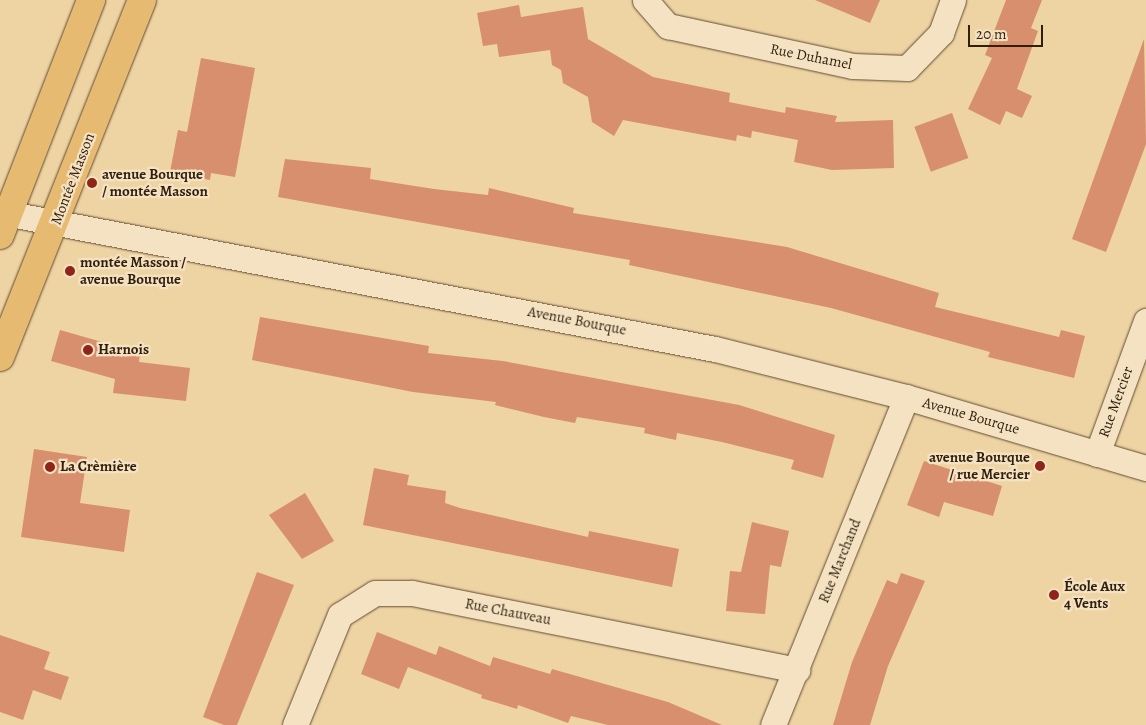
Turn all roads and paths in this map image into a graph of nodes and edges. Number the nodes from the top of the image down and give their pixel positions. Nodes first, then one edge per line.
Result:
1 (90, 0) edge
2 (142, 0) edge
3 (645, 0) edge
4 (953, 0) edge
5 (3, 220) edge
6 (56, 222) junction
7 (1146, 321) edge
8 (0, 357) edge
9 (906, 398) junction
10 (1097, 454) junction
11 (1146, 468) edge
12 (797, 670) junction
13 (295, 725) edge
14 (773, 725) edge

1 - 5 main road
2 - 6 main road, Montée Masson
3 - 4 street, Rue Duhamel
5 - 6 street, Avenue Bourque
6 - 8 main road, Montée Masson
6 - 9 street, Avenue Bourque
7 - 10 street, Rue Mercier
9 - 10 street, Avenue Bourque
9 - 12 street, Rue Marchand
10 - 11 street, Avenue Bourque
12 - 13 street, Rue Chauveau
12 - 14 street, Rue Marchand

